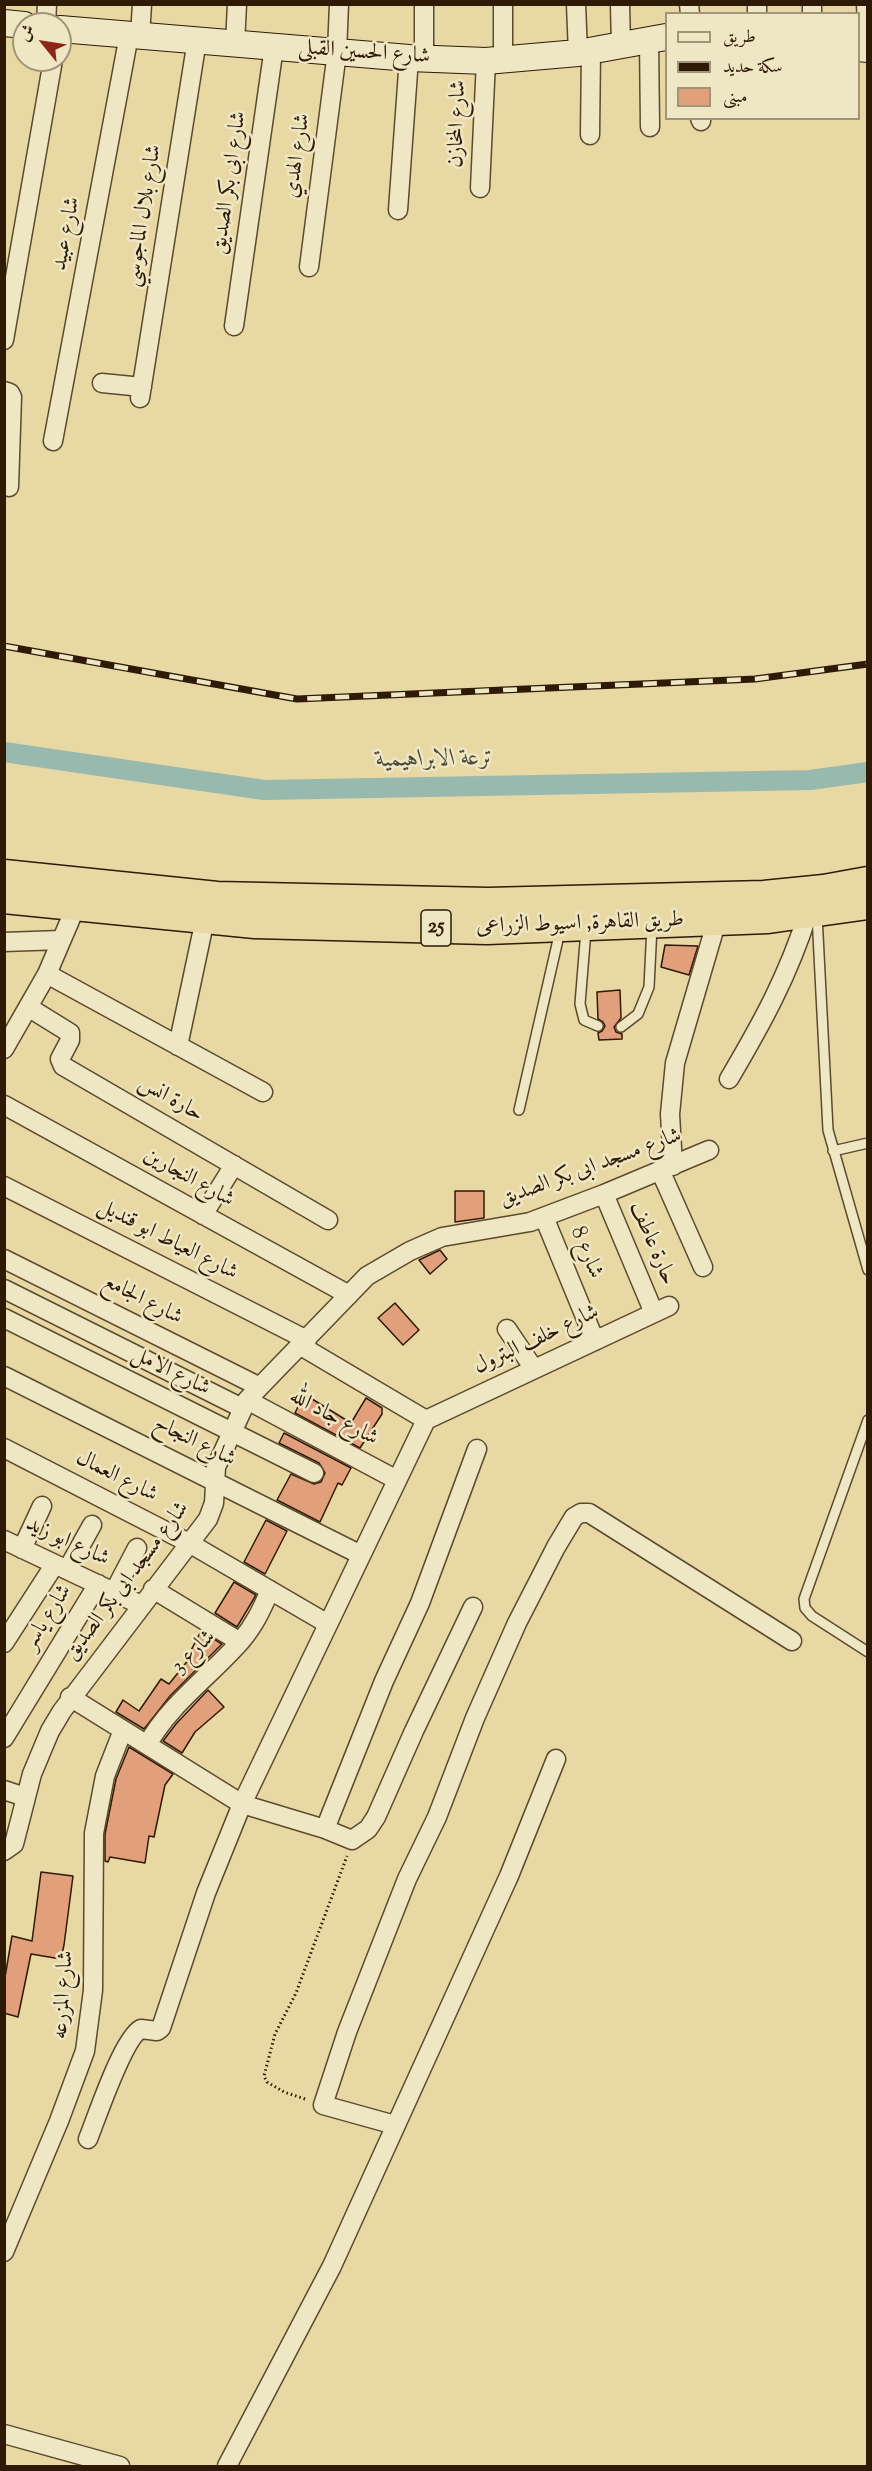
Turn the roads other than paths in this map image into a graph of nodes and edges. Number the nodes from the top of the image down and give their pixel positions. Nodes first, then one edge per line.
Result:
1 (142, 4) edge
2 (237, 4) edge
3 (339, 4) edge
4 (424, 4) edge
5 (503, 4) edge
6 (576, 4) edge
7 (620, 4) edge
8 (866, 4) edge
9 (72, 30) edge
10 (135, 35) junction
11 (658, 38) edge
12 (197, 40) junction
13 (236, 44) junction
14 (621, 45) junction
15 (867, 45) edge
16 (274, 47) junction
17 (337, 52) junction
18 (584, 52) junction
19 (417, 59) junction
20 (494, 61) junction
21 (51, 72) edge
22 (650, 127) dead end
23 (590, 135) dead end
24 (480, 188) dead end
25 (398, 210) dead end
26 (309, 267) dead end
27 (234, 326) dead end
28 (4, 340) edge
29 (102, 383) dead end
30 (4, 391) edge
31 (54, 441) dead end
32 (9, 487) dead end
33 (4, 875) edge
34 (867, 882) edge
35 (4, 898) edge
36 (77, 904) junction
37 (867, 904) edge
38 (653, 911) junction
39 (813, 913) junction
40 (205, 919) junction
41 (717, 920) junction
42 (574, 926) junction
43 (61, 940) junction
44 (4, 942) edge
45 (46, 974) junction
46 (28, 1007) junction
47 (598, 1026) dead end
48 (621, 1027) dead end
49 (178, 1046) junction
50 (4, 1049) edge
51 (729, 1079) dead end
52 (263, 1092) dead end
53 (4, 1106) edge
54 (519, 1110) dead end
55 (867, 1143) edge
56 (709, 1150) dead end
57 (833, 1151) junction
58 (234, 1165) junction
59 (667, 1168) junction
60 (4, 1186) edge
61 (604, 1194) junction
62 (203, 1215) junction
63 (544, 1217) junction
64 (328, 1220) dead end
65 (4, 1259) edge
66 (703, 1267) dead end
67 (867, 1270) edge
68 (4, 1289) edge
69 (349, 1295) junction
70 (662, 1310) joint
71 (4, 1318) edge
72 (507, 1329) dead end
73 (595, 1341) junction
74 (304, 1343) junction
75 (534, 1370) junction
76 (4, 1376) edge
77 (249, 1398) junction
78 (426, 1420) junction
79 (867, 1420) edge
80 (232, 1430) junction
81 (4, 1448) edge
82 (477, 1449) dead end
83 (314, 1473) dead end
84 (214, 1480) junction
85 (397, 1480) junction
86 (42, 1506) dead end
87 (92, 1525) dead end
88 (4, 1540) edge
89 (189, 1543) junction
90 (137, 1548) dead end
91 (22, 1549) junction
92 (361, 1555) junction
93 (61, 1567) junction
94 (106, 1588) junction
95 (153, 1589) junction
96 (270, 1590) junction
97 (141, 1605) junction
98 (472, 1607) dead end
99 (328, 1624) junction
100 (792, 1641) dead end
101 (240, 1642) junction
102 (4, 1643) edge
103 (867, 1652) edge
104 (70, 1697) junction
105 (123, 1730) junction
106 (4, 1738) edge
107 (147, 1745) junction
108 (556, 1759) dead end
109 (4, 1790) edge
110 (26, 1797) junction
111 (242, 1804) junction
112 (325, 1829) junction
113 (4, 1851) edge
114 (395, 2125) junction
115 (88, 2139) dead end
116 (4, 2252) edge
117 (4, 2434) edge
118 (120, 2466) edge
119 (227, 2466) edge

1 - 10 street, شارع عبيد
2 - 13 street
3 - 17 street, شارع الهدي
4 - 19 street
5 - 20 street, شارع المخازن
6 - 18 street
7 - 14 street
8 - 15 street
9 - 10 main road, شارع الحسين القبلى
10 - 12 main road, شارع الحسين القبلى
10 - 31 street, شارع عبيد
11 - 14 main road, شارع الحسين القبلى
11 - 22 street
12 - 13 main road, شارع الحسين القبلى
12 - 29 street, شارع بلال الماجوسي
13 - 16 main road, شارع الحسين القبلى
14 - 18 main road, شارع الحسين القبلى
16 - 17 main road, شارع الحسين القبلى
16 - 27 street, شارع ابى بكر الصديق
17 - 19 main road, شارع الحسين القبلى
17 - 26 street, شارع الهدي
18 - 20 main road, شارع الحسين القبلى
18 - 23 street
19 - 20 main road, شارع الحسين القبلى
19 - 25 street
20 - 24 street, شارع المخازن
21 - 28 street
30 - 32 street
33 - 38 highway, طريق القاهرة, اسيوط الزراعى / 25
34 - 38 highway, طريق القاهرة, اسيوط الزراعى / 25
35 - 36 highway, طريق القاهرة, اسيوط الزراعى / 25
36 - 40 highway, طريق القاهرة, اسيوط الزراعى / 25
36 - 43 street
37 - 39 highway, طريق القاهرة, اسيوط الزراعى / 25
38 - 41 highway, طريق القاهرة, اسيوط الزراعى / 25
38 - 42 highway, طريق القاهرة, اسيوط الزراعى / 25
38 - 48 lane
39 - 41 highway, طريق القاهرة, اسيوط الزراعى / 25
39 - 51 street
39 - 57 lane
40 - 42 highway, طريق القاهرة, اسيوط الزراعى / 25
40 - 49 street
41 - 59 street
42 - 47 lane
42 - 54 lane
43 - 44 street
43 - 45 street
45 - 46 street
45 - 49 street
46 - 50 street
46 - 58 street, حارة انس
49 - 52 street
53 - 62 street, شارع النجارين
55 - 57 lane
56 - 59 street, شارع مسجد ابى بكر الصديق
57 - 67 lane
58 - 62 street
58 - 64 street, حارة انس
59 - 61 street, شارع مسجد ابى بكر الصديق
59 - 66 street
60 - 74 street, شارع العياط ابو قنديل
61 - 63 street, شارع مسجد ابى بكر الصديق
61 - 70 street, حارة عاطف
62 - 69 street, شارع النجارين
63 - 69 street, شارع مسجد ابى بكر الصديق
63 - 73 street, شارع 8
65 - 77 street, شارع الجامع
68 - 77 street, شارع جاد الله
69 - 74 street, شارع مسجد ابى بكر الصديق
70 - 73 street, شارع خلف البترول
71 - 80 street, شارع الامل
72 - 75 street
73 - 75 street, شارع خلف البترول
74 - 77 street, شارع مسجد ابى بكر الصديق
74 - 78 street, شارع العياط ابو قنديل
75 - 78 street, شارع خلف البترول
76 - 84 street, شارع النجاح
77 - 80 street, شارع مسجد ابى بكر الصديق
77 - 85 street, شارع جاد الله
78 - 85 street
79 - 103 lane
80 - 83 street, شارع الامل
80 - 84 street, شارع مسجد ابى بكر الصديق
81 - 89 street, شارع العمال
82 - 112 street
84 - 89 street, شارع مسجد ابى بكر الصديق
84 - 92 street, شارع النجاح
85 - 92 street
86 - 91 street
87 - 93 street
88 - 91 street, شارع ابو زيد
89 - 95 street, شارع مسجد ابى بكر الصديق
89 - 96 street, شارع العمال
90 - 94 street, شارع ياسر
91 - 93 street, شارع ابو زيد
92 - 99 street
93 - 94 street, شارع ابو زيد
93 - 102 street
94 - 97 street, شارع ابو زيد
94 - 106 street, شارع ياسر
95 - 97 street, شارع مسجد ابى بكر الصديق
95 - 101 street
96 - 99 street, شارع العمال
96 - 101 street, شارع 3
97 - 104 street, شارع مسجد ابى بكر الصديق
98 - 112 street
99 - 111 street
100 - 114 street
101 - 107 street, شارع 3
104 - 105 street
104 - 110 street, شارع مسجد ابى بكر الصديق
105 - 107 street
105 - 116 street, شارع المزرعه
107 - 111 street
108 - 114 street
109 - 110 street
110 - 113 street, شارع مسجد ابى بكر الصديق
111 - 112 street
111 - 115 street
114 - 119 street
117 - 118 street

